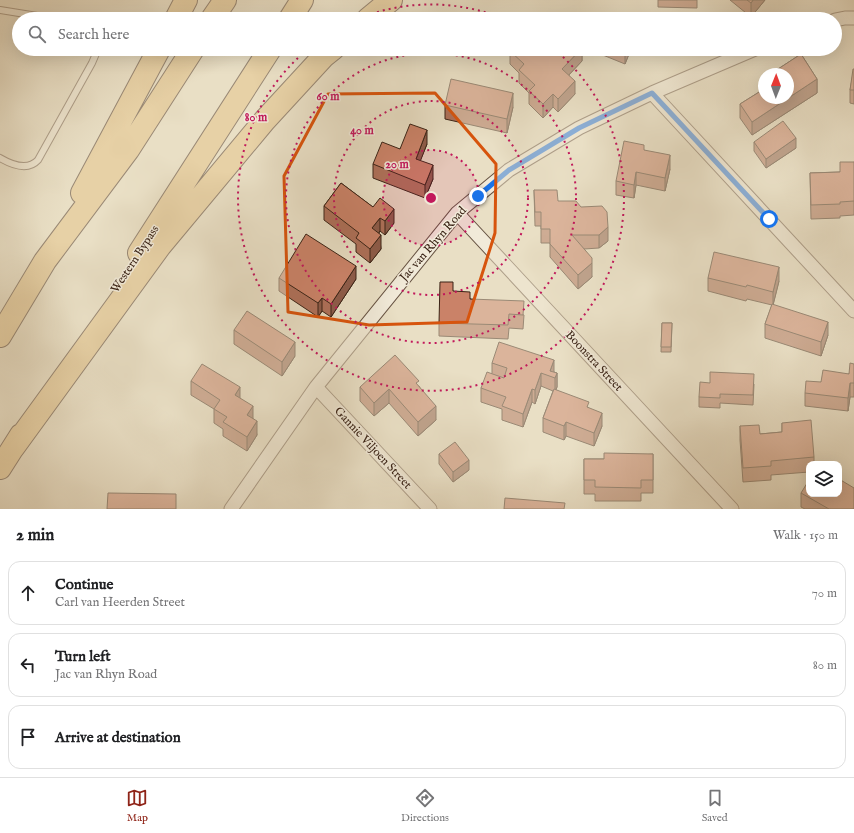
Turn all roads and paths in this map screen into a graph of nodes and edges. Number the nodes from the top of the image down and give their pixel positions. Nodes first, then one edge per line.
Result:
1 (186, 0) edge
2 (225, 0) edge
3 (302, 0) edge
4 (391, 0) edge
5 (0, 10) edge
6 (12, 12) edge
7 (180, 12) edge
8 (217, 12) edge
9 (294, 12) edge
10 (376, 12) edge
11 (854, 18) edge
12 (842, 19) edge
13 (95, 56) edge
14 (155, 56) edge
15 (188, 56) edge
16 (265, 56) edge
17 (324, 56) edge
18 (739, 56) edge
19 (652, 93) junction
20 (0, 158) edge
21 (456, 213) junction
22 (45, 261) junction
23 (854, 311) edge
24 (0, 336) edge
25 (316, 387) junction
26 (13, 448) junction
27 (0, 468) edge
28 (231, 509) edge
29 (430, 509) edge
30 (732, 509) edge

1 - 7 highway
2 - 8 highway
3 - 9 highway
4 - 10 highway
5 - 6 lane
11 - 12 street
13 - 20 lane
14 - 22 highway
15 - 22 highway
16 - 26 highway, Western Bypass
17 - 26 highway
18 - 19 street, Jac van Rhyn Road
19 - 21 street, Jac van Rhyn Road
19 - 23 street
21 - 25 street, Jac van Rhyn Road
21 - 30 street, Boonstra Street
22 - 24 highway
25 - 28 street, Jac van Rhyn Road
25 - 29 street, Gannie Viljoen Street
26 - 27 highway, Western Bypass

